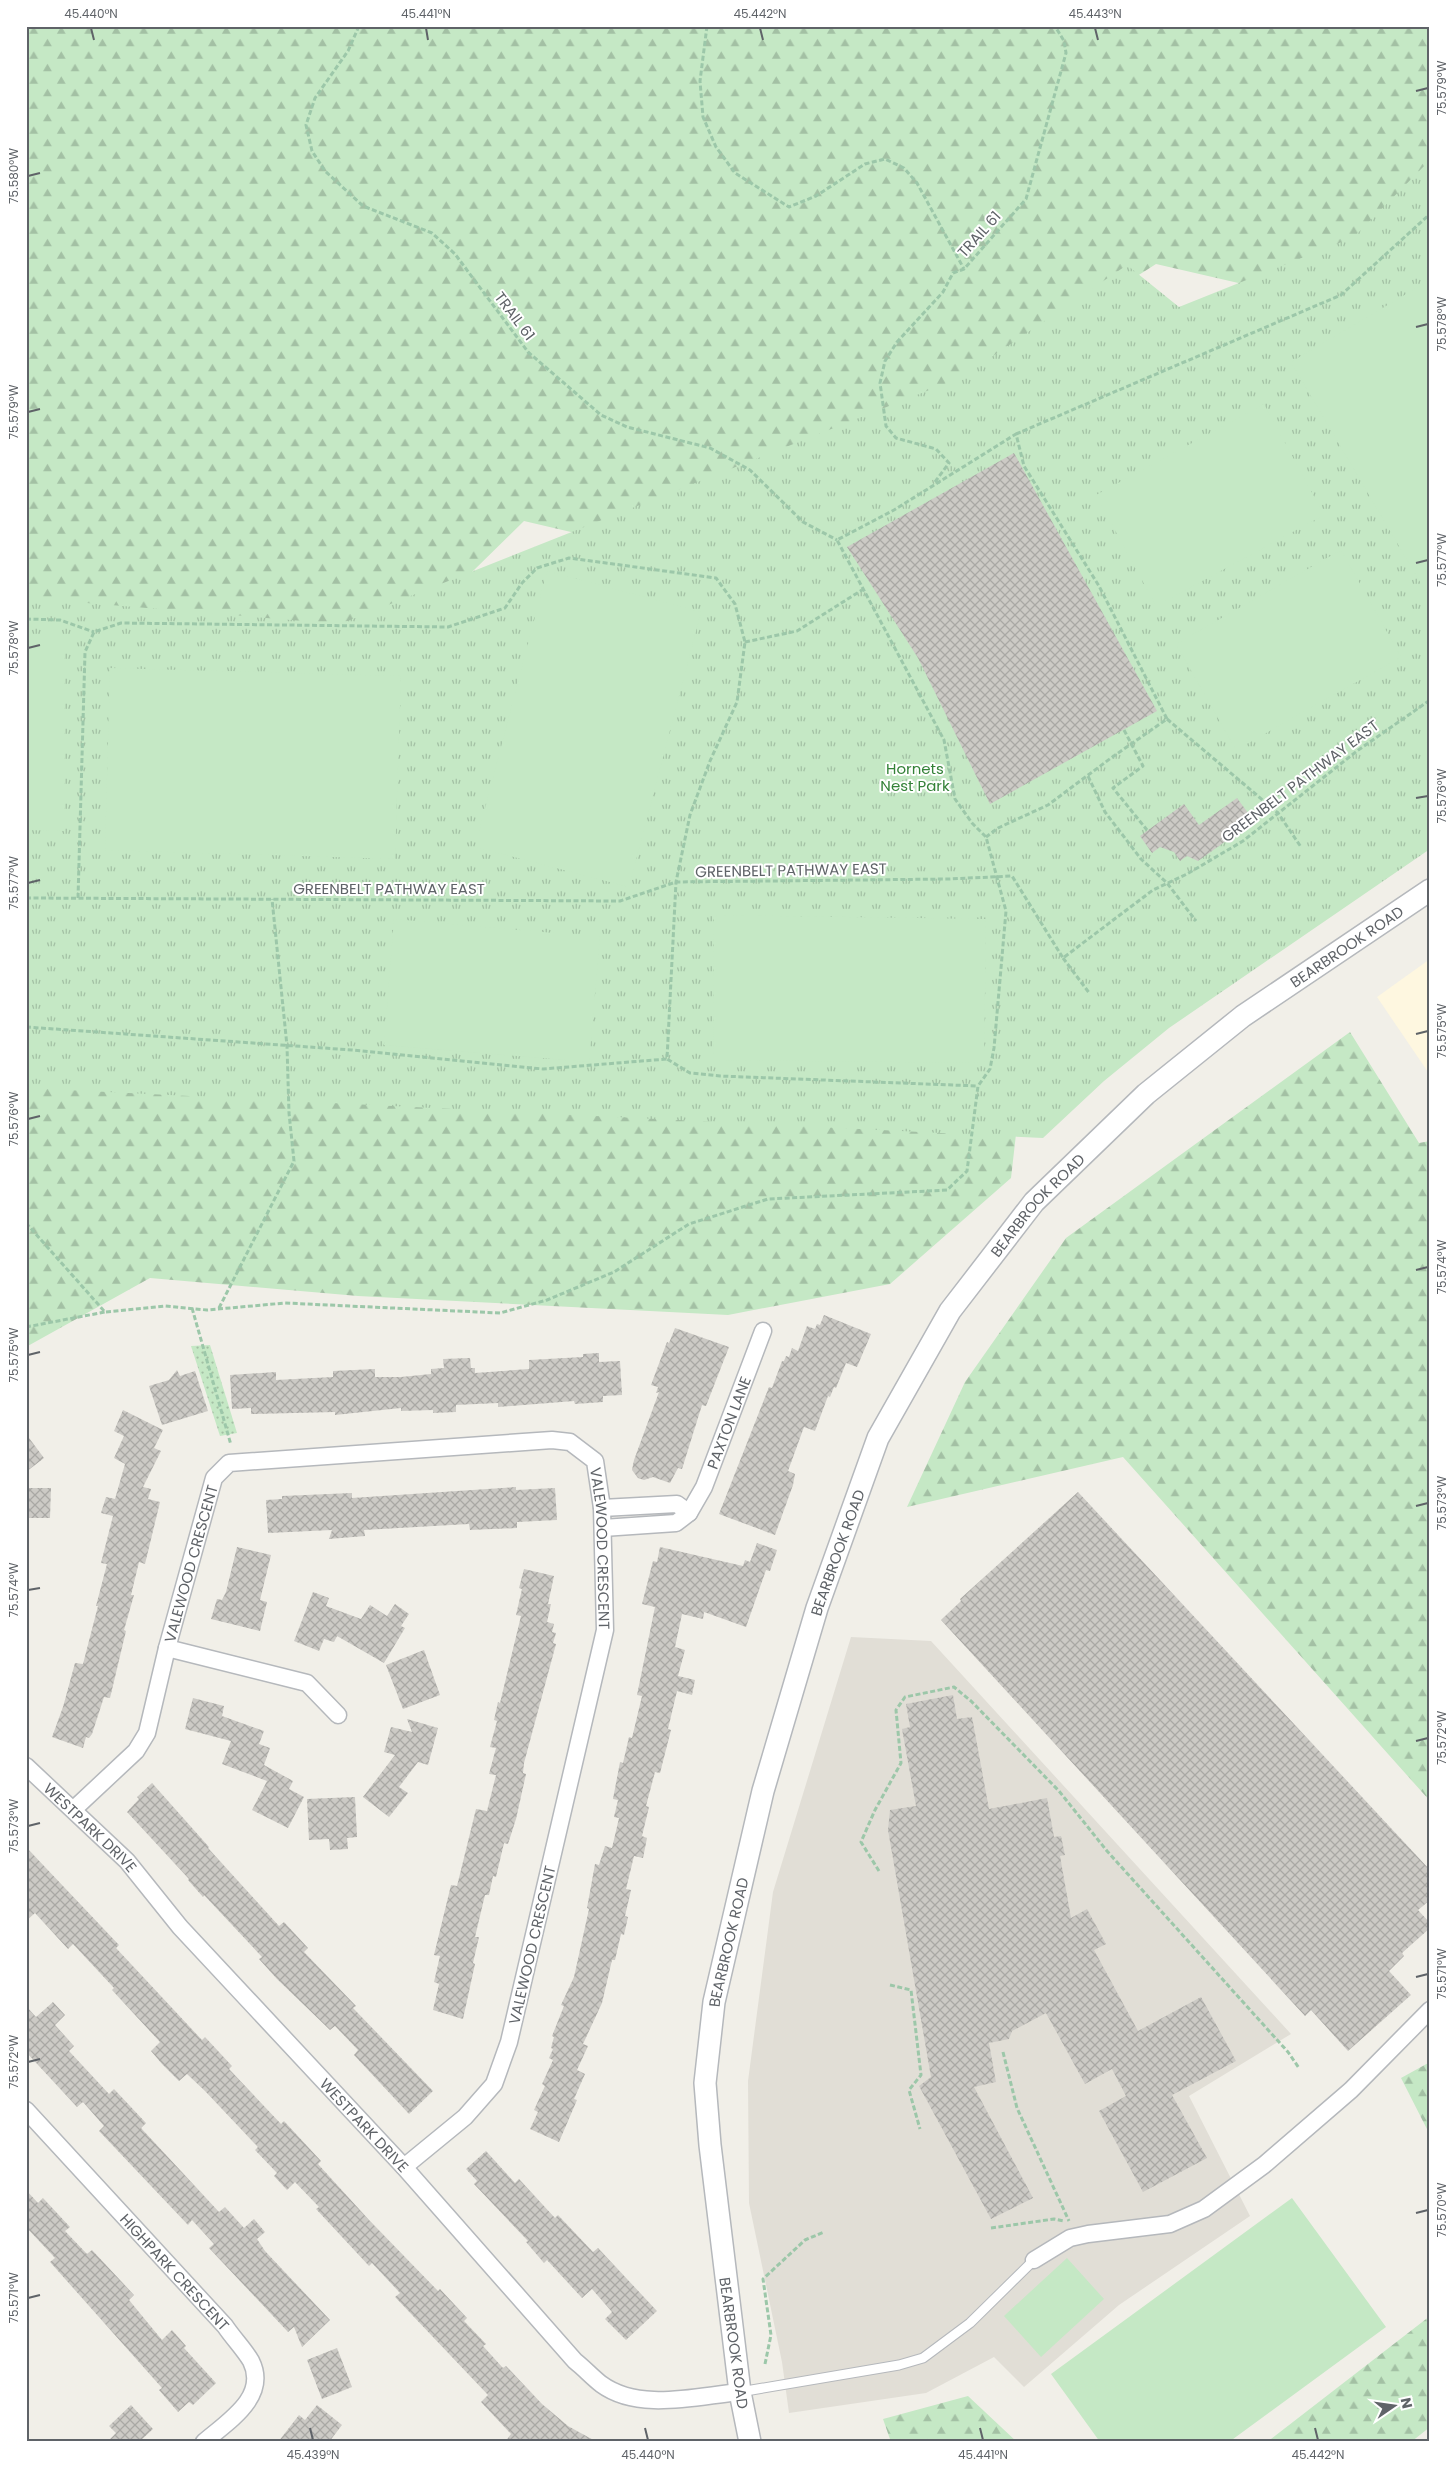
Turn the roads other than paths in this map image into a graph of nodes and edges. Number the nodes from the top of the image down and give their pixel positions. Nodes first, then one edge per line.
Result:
1 (1430, 890) edge
2 (763, 1331) dead end
3 (602, 1508) junction
4 (689, 1513) junction
5 (602, 1528) junction
6 (167, 1648) junction
7 (338, 1715) dead end
8 (26, 1766) edge
9 (74, 1810) junction
10 (1430, 2010) edge
11 (26, 2110) edge
12 (404, 2167) junction
13 (1034, 2260) joint
14 (740, 2392) junction
15 (204, 2442) edge
16 (750, 2442) edge

1 - 14 street, BEARBROOK ROAD
2 - 4 street, PAXTON LANE
3 - 4 street
3 - 5 street, VALEWOOD CRESCENT
3 - 6 street, VALEWOOD CRESCENT
4 - 5 street
5 - 12 street, VALEWOOD CRESCENT
6 - 7 street
6 - 9 street, VALEWOOD CRESCENT
8 - 9 street, WESTPARK DRIVE
9 - 12 street, WESTPARK DRIVE
10 - 13 street
11 - 15 street, HIGHPARK CRESCENT
12 - 14 street, WESTPARK DRIVE
13 - 14 lane
14 - 16 street, BEARBROOK ROAD

